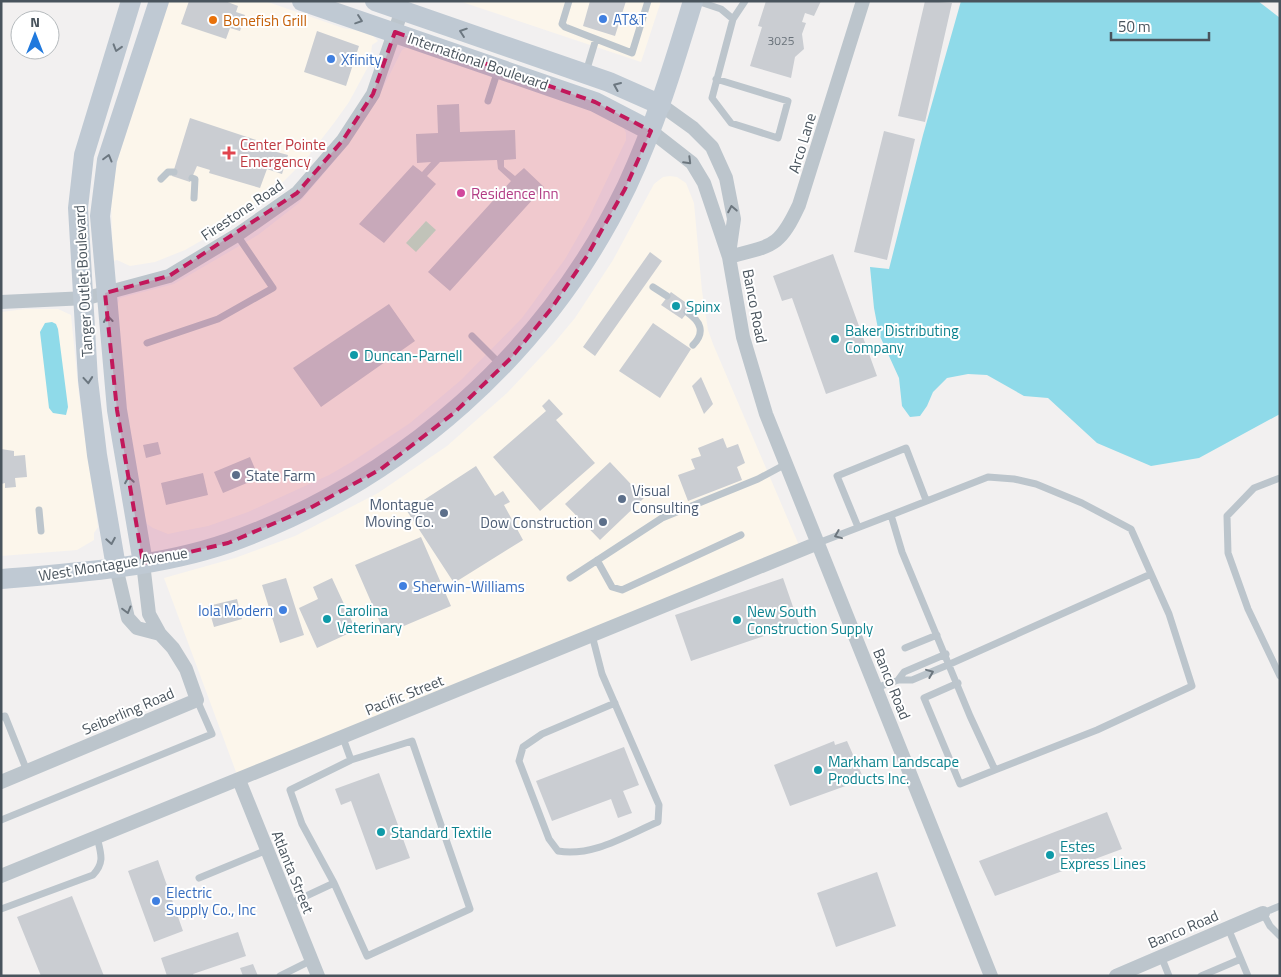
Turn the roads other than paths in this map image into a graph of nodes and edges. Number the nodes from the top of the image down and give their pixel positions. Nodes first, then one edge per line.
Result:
1 (131, 1) edge
2 (158, 1) edge
3 (302, 1) edge
4 (375, 1) edge
5 (569, 1) edge
6 (648, 1) edge
7 (695, 1) edge
8 (745, 1) edge
9 (863, 1) edge
10 (402, 6) edge
11 (733, 19) junction
12 (395, 32) junction
13 (596, 39) junction
14 (498, 68) junction
15 (585, 74) junction
16 (716, 79) junction
17 (488, 101) dead end
18 (662, 105) junction
19 (650, 131) junction
20 (174, 172) dead end
21 (192, 178) dead end
22 (161, 179) dead end
23 (194, 198) dead end
24 (237, 235) junction
25 (729, 257) junction
26 (653, 287) dead end
27 (105, 293) junction
28 (667, 296) dead end
29 (82, 298) junction
30 (1, 302) edge
31 (687, 312) dead end
32 (472, 336) dead end
33 (147, 343) dead end
34 (693, 345) dead end
35 (503, 366) junction
36 (786, 464) junction
37 (1280, 478) edge
38 (926, 500) junction
39 (39, 510) dead end
40 (891, 515) junction
41 (858, 527) junction
42 (41, 531) dead end
43 (741, 535) dead end
44 (818, 543) junction
45 (597, 560) junction
46 (143, 563) junction
47 (116, 566) junction
48 (1151, 574) junction
49 (570, 578) dead end
50 (1, 579) edge
51 (160, 634) junction
52 (937, 634) junction
53 (592, 635) junction
54 (905, 648) dead end
55 (946, 654) junction
56 (950, 664) junction
57 (1280, 676) edge
58 (898, 680) junction
59 (958, 683) junction
60 (876, 688) junction
61 (197, 700) junction
62 (615, 703) junction
63 (1, 716) edge
64 (343, 738) junction
65 (351, 760) junction
66 (995, 770) junction
67 (26, 771) junction
68 (239, 780) junction
69 (1, 782) edge
70 (1, 820) edge
71 (97, 838) junction
72 (267, 850) junction
73 (1, 876) edge
74 (199, 878) dead end
75 (334, 883) junction
76 (289, 904) junction
77 (1280, 906) edge
78 (1, 909) edge
79 (1263, 913) junction
80 (1228, 928) junction
81 (1280, 936) edge
82 (1161, 956) junction
83 (1241, 959) junction
84 (312, 960) junction
85 (280, 976) edge
86 (318, 976) edge
87 (991, 976) edge
88 (1116, 976) edge
89 (1169, 976) edge
90 (1201, 976) edge
91 (1248, 976) edge

1 -> 29 main road, Tanger Outlet Boulevard
27 -> 2 main road, Tanger Outlet Boulevard
3 -> 12 main road, International Boulevard
4 - 10 main road, International Boulevard
5 - 13 lane
6 - 13 lane
7 - 11 lane
7 - 18 main road, West Montague Avenue
8 - 11 lane
9 - 25 street, Arco Lane
10 - 12 street, Firestone Road
15 -> 10 main road, International Boulevard
11 - 16 lane
12 - 14 main road, International Boulevard
12 - 24 street, Firestone Road
13 - 15 lane
14 - 17 lane
14 - 19 main road, International Boulevard
18 -> 15 main road, International Boulevard
16 - 16 lane
18 - 19 main road, West Montague Avenue
25 -> 18 street, Banco Road
19 -> 25 street, Banco Road
19 - 35 main road, West Montague Avenue
20 - 22 lane
21 - 23 lane
24 - 27 street, Firestone Road
24 - 33 lane
25 - 36 street, Banco Road
26 - 28 lane
27 - 29 street, Firestone Road
46 -> 27 main road, Tanger Outlet Boulevard
29 - 30 street, Firestone Road
29 -> 47 main road, Tanger Outlet Boulevard
31 - 34 lane
32 - 35 lane
35 - 46 main road, West Montague Avenue
36 - 44 street, Banco Road
36 - 45 lane
37 - 57 lane
38 - 40 lane
38 - 41 lane
38 - 48 lane
39 - 42 lane
40 - 41 lane
40 - 52 lane
41 -> 44 lane
43 - 45 lane
44 - 53 street, Pacific Street
44 - 60 street, Banco Road
45 - 49 lane
46 - 47 main road, West Montague Avenue
46 - 51 street, Seiberling Road
47 - 50 main road, West Montague Avenue
47 -> 51 street
48 - 56 lane
48 - 66 lane
51 - 61 street, Seiberling Road
52 - 54 lane
52 - 55 lane
53 - 62 lane
53 - 64 street, Pacific Street
55 - 56 lane
55 - 58 lane
58 -> 56 lane
56 - 59 lane
58 - 60 lane
59 - 66 lane
59 - 66 lane
60 - 87 street, Banco Road
61 - 67 street, Seiberling Road
61 - 70 lane
62 - 62 lane
63 - 67 lane
64 - 65 lane
64 - 68 street, Pacific Street
65 - 75 lane
65 - 75 lane
67 - 69 street, Seiberling Road
68 - 71 street, Pacific Street
68 - 72 street, Atlanta Street
71 - 73 street, Pacific Street
71 - 78 lane
72 - 74 lane
72 - 76 street, Atlanta Street
75 - 76 lane
76 - 84 street, Atlanta Street
77 - 79 lane
79 - 80 street, Banco Road
79 - 81 lane
80 - 82 street, Banco Road
80 - 83 lane
82 - 88 street, Banco Road
82 - 89 lane
83 - 90 lane
83 - 91 lane
84 - 85 lane
84 - 86 street, Atlanta Street

